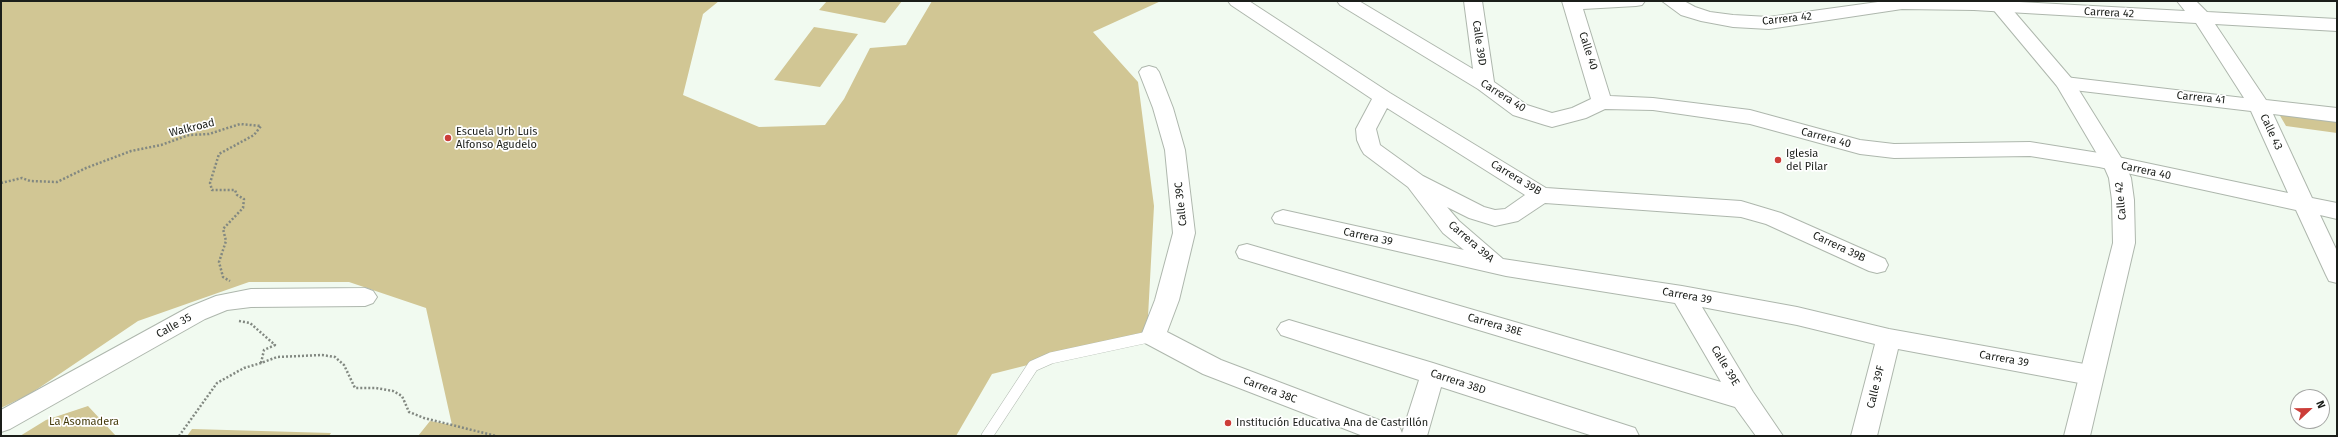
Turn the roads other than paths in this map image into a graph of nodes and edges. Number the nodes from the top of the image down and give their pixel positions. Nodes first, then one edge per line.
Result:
1 (1237, 1) edge
2 (1346, 1) edge
3 (1379, 1) edge
4 (1473, 1) edge
5 (1636, 1) edge
6 (1671, 1) edge
7 (2186, 1) edge
8 (1572, 2) edge
9 (1997, 4) edge
10 (2202, 18) junction
11 (1381, 21) junction
12 (2337, 26) edge
13 (1149, 72) dead end
14 (2065, 83) junction
15 (1485, 85) junction
16 (1383, 97) junction
17 (1602, 102) junction
18 (2258, 104) junction
19 (2337, 115) edge
20 (2114, 164) junction
21 (1415, 181) junction
22 (1541, 195) junction
23 (2305, 205) junction
24 (2337, 211) edge
25 (1283, 218) dead end
26 (1247, 252) dead end
27 (1877, 265) dead end
28 (1498, 266) junction
29 (2337, 275) edge
30 (1682, 295) junction
31 (365, 297) dead end
32 (1289, 329) dead end
33 (1152, 336) junction
34 (1889, 338) junction
35 (1433, 374) junction
36 (2090, 375) junction
37 (1744, 399) junction
38 (1, 422) edge
39 (987, 436) edge
40 (1391, 436) edge
41 (1414, 436) edge
42 (1626, 436) edge
43 (1770, 436) edge
44 (1864, 436) edge
45 (2077, 436) edge

1 - 16 street, Carrera 39B
2 - 11 street, Carrera 40
3 - 11 street
4 - 15 street, Calle 39D
5 - 8 street
6 - 9 street, Carrera 42
7 - 10 street, Calle 43
8 - 17 street, Calle 40
9 - 10 street, Carrera 42
9 - 14 street, Calle 42
10 - 12 street, Carrera 42
10 - 18 street, Calle 43
11 - 15 street, Carrera 40
13 - 33 street, Calle 39C
14 - 18 street, Carrera 41
14 - 20 street, Calle 42
15 - 17 street, Carrera 40
16 - 21 street, Carrera 39A
16 - 22 street, Carrera 39B
17 - 20 street, Carrera 40
18 - 19 street, Carrera 41
18 - 23 street, Calle 43
20 - 23 street, Carrera 40
20 - 36 street, Calle 42
21 - 22 street, Carrera 39A
21 - 28 street, Carrera 39A
22 - 27 street, Carrera 39B
23 - 24 street, Carrera 40
23 - 29 street, Calle 43
25 - 28 street, Carrera 39
26 - 37 street, Carrera 38E
28 - 30 street, Carrera 39
30 - 34 street, Carrera 39
30 - 37 street, Calle 39E
31 - 38 street, Calle 35
32 - 35 street, Carrera 38D
33 - 39 lane
33 - 40 street, Carrera 38C
34 - 36 street, Carrera 39
34 - 44 street, Calle 39F
35 - 41 street
35 - 42 street, Carrera 38D
36 - 45 street, Calle 42
37 - 43 street, Calle 39E

